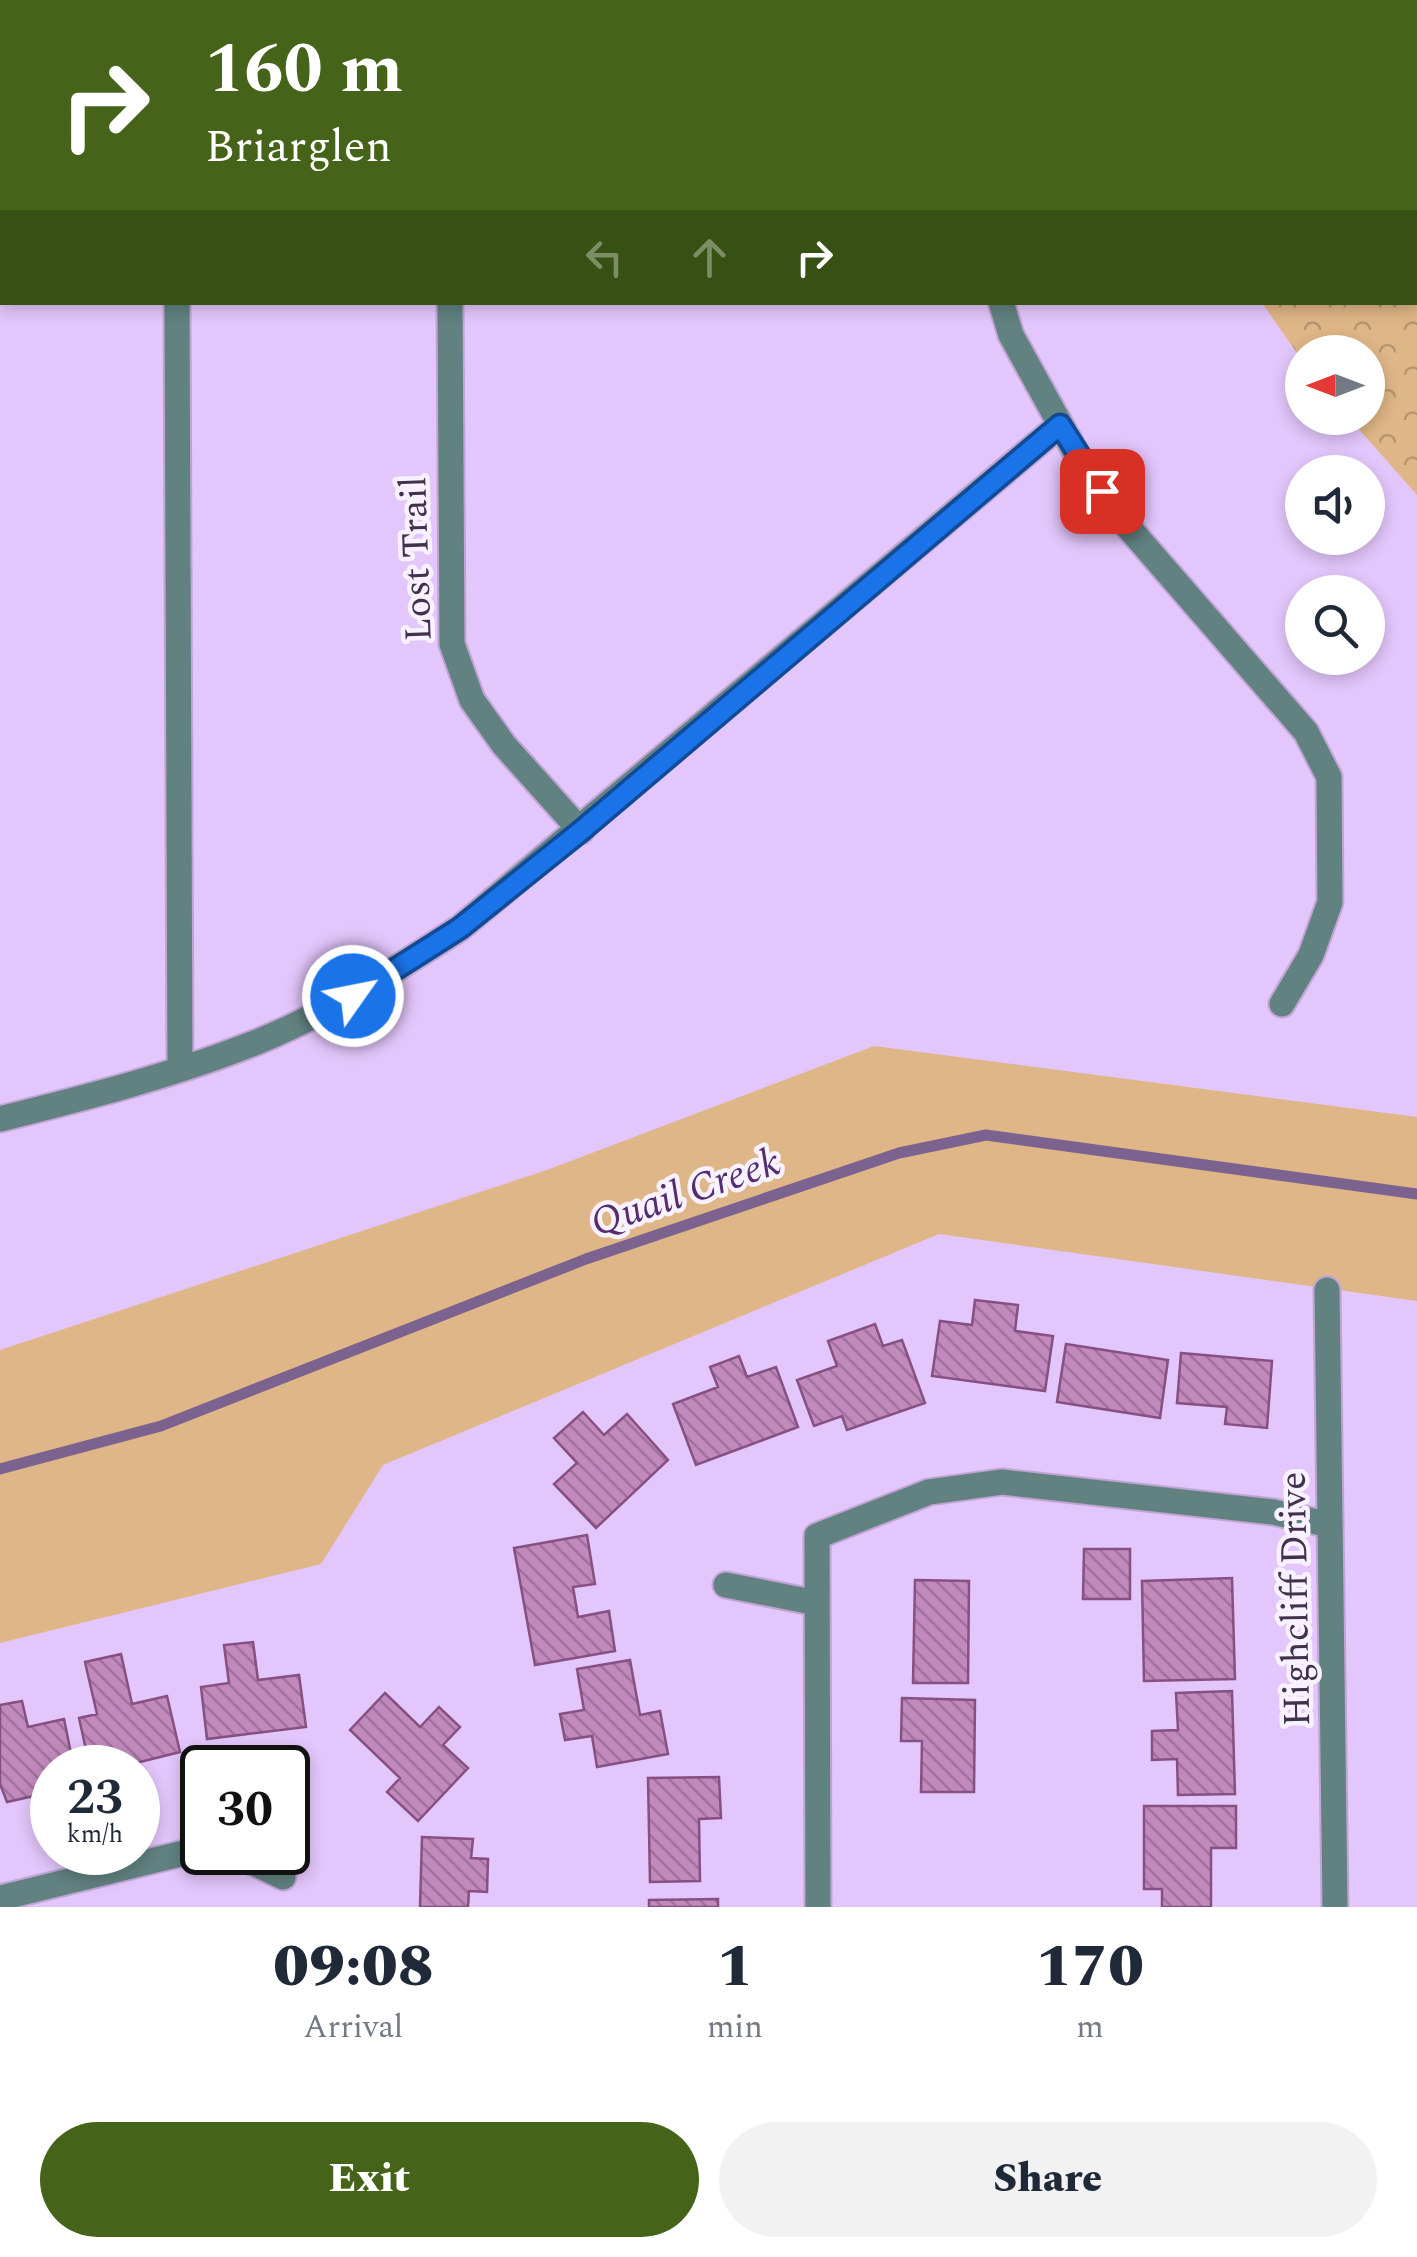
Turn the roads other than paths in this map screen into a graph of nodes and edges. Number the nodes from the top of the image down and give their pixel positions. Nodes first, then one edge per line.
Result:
1 (176, 305) edge
2 (450, 305) edge
3 (1001, 305) edge
4 (1060, 425) junction
5 (581, 831) junction
6 (1282, 1004) dead end
7 (180, 1068) junction
8 (0, 1119) edge
9 (1327, 1290) dead end
10 (1330, 1525) junction
11 (726, 1584) dead end
12 (817, 1603) junction
13 (284, 1877) dead end
14 (0, 1898) edge
15 (818, 1907) edge
16 (1334, 1907) edge

1 - 7 street
2 - 5 street, Lost Trail
3 - 4 street
4 - 5 street
4 - 6 street
5 - 7 street
7 - 8 street
9 - 10 street, Highcliff Drive
10 - 12 street
10 - 16 street, Highcliff Drive
11 - 12 street
12 - 15 street
13 - 14 street

